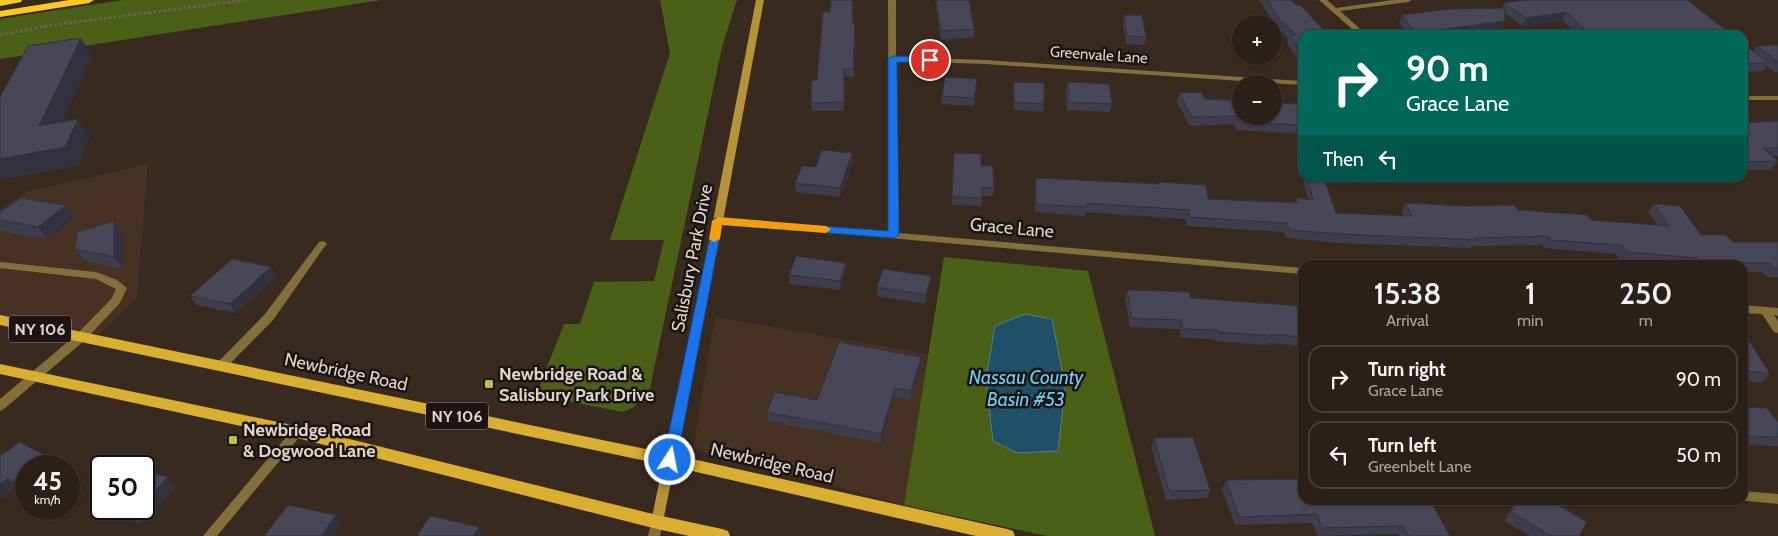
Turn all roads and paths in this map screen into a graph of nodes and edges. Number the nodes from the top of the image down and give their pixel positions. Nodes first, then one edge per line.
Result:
1 (17, 0) edge
2 (89, 0) edge
3 (245, 0) edge
4 (760, 0) edge
5 (892, 0) edge
6 (1323, 0) edge
7 (1408, 0) edge
8 (0, 2) edge
9 (1335, 10) junction
10 (0, 14) edge
11 (1357, 30) edge
12 (0, 35) edge
13 (893, 59) junction
14 (1298, 83) edge
15 (1748, 98) edge
16 (1778, 98) edge
17 (718, 221) junction
18 (894, 235) junction
19 (322, 244) dead end
20 (0, 265) edge
21 (1298, 271) edge
22 (1748, 309) edge
23 (1764, 310) junction
24 (1778, 312) edge
25 (0, 320) edge
26 (1778, 329) edge
27 (81, 337) junction
28 (221, 366) junction
29 (0, 369) edge
30 (35, 376) junction
31 (0, 406) edge
32 (297, 432) junction
33 (670, 460) junction
34 (1748, 496) edge
35 (1778, 499) edge
36 (655, 529) edge
37 (209, 536) edge
38 (722, 536) edge
39 (1007, 536) edge

1 - 8 highway
2 - 10 highway
3 - 12 path
4 - 17 main road, Salisbury Park Drive
5 - 13 street
6 - 9 street
7 - 9 street
9 - 11 street
13 - 14 street, Greenvale Lane
13 - 18 street
15 - 16 street
17 - 18 street, Grace Lane
17 - 33 main road, Salisbury Park Drive
18 - 21 street, Grace Lane
19 - 28 street
20 - 27 street
22 - 23 street
23 - 24 street
23 - 26 street
25 - 27 main road, Newbridge Road / NY 106
27 - 28 main road, Newbridge Road / NY 106
27 - 30 street
28 - 33 main road, Newbridge Road / NY 106
29 - 30 main road
30 - 31 street
30 - 32 main road
32 - 36 main road
32 - 37 street
33 - 36 main road, Salisbury Park Drive
33 - 39 main road, Newbridge Road / NY 106
34 - 35 street
36 - 38 main road

